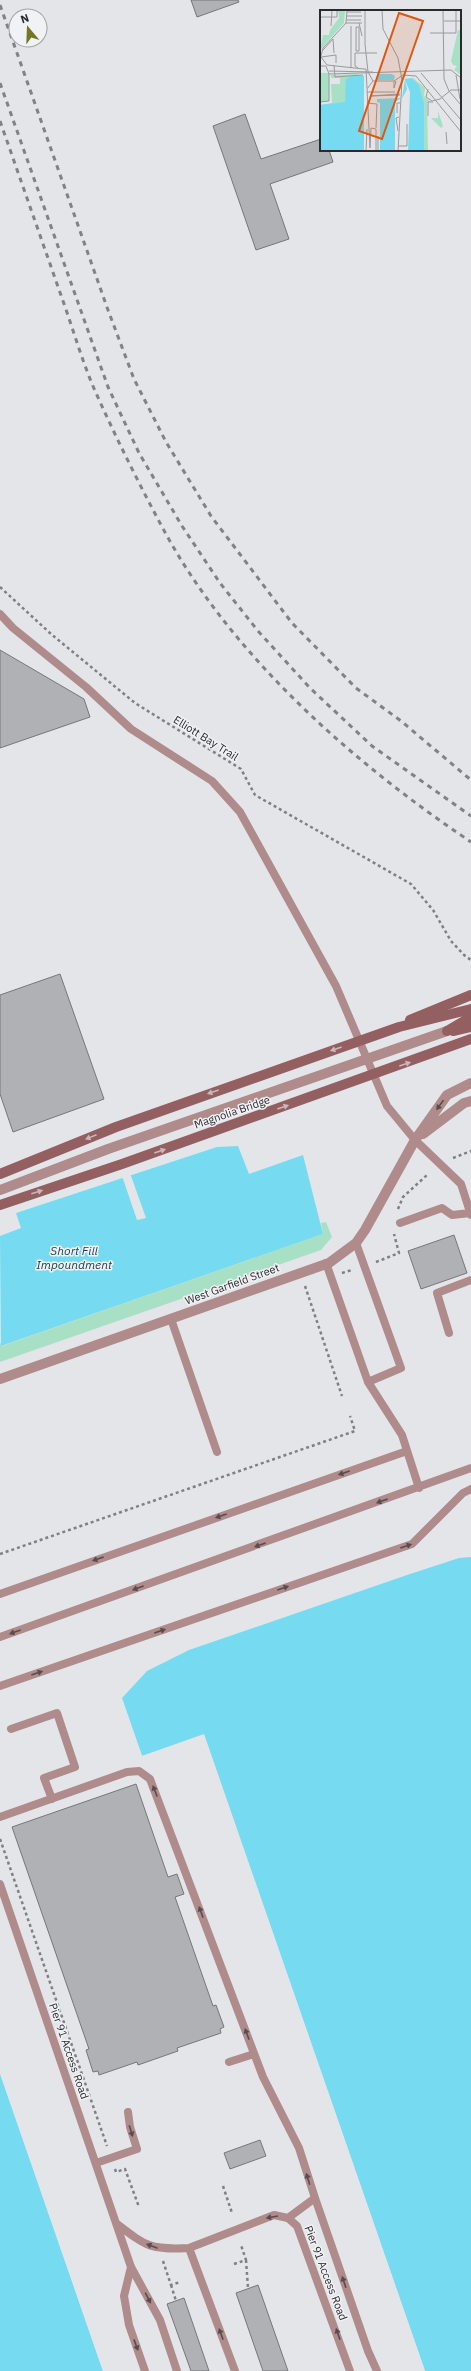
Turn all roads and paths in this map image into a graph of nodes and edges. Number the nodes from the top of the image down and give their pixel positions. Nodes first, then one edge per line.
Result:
1 (0, 587) edge
2 (0, 614) edge
3 (471, 960) edge
4 (471, 995) edge
5 (471, 1009) edge
6 (471, 1017) edge
7 (399, 1027) junction
8 (471, 1027) edge
9 (447, 1031) junction
10 (471, 1039) edge
11 (471, 1083) edge
12 (471, 1100) edge
13 (415, 1140) junction
14 (471, 1151) edge
15 (453, 1158) dead end
16 (0, 1174) edge
17 (0, 1190) edge
18 (0, 1205) edge
19 (471, 1214) edge
20 (400, 1223) dead end
21 (356, 1242) junction
22 (326, 1263) junction
23 (471, 1280) edge
24 (171, 1319) junction
25 (449, 1333) dead end
26 (0, 1380) edge
27 (368, 1382) junction
28 (350, 1416) dead end
29 (407, 1451) junction
30 (217, 1452) dead end
31 (471, 1468) edge
32 (419, 1488) junction
33 (471, 1488) edge
34 (0, 1554) edge
35 (0, 1594) edge
36 (0, 1637) edge
37 (0, 1686) edge
38 (11, 1729) dead end
39 (52, 1799) junction
40 (0, 1817) edge
41 (0, 1839) edge
42 (0, 1884) edge
43 (254, 2054) junction
44 (229, 2062) dead end
45 (128, 2112) dead end
46 (107, 2147) dead end
47 (96, 2164) junction
48 (114, 2167) dead end
49 (223, 2186) dead end
50 (314, 2198) junction
51 (139, 2207) dead end
52 (232, 2213) dead end
53 (288, 2218) junction
54 (117, 2224) junction
55 (241, 2245) dead end
56 (189, 2248) junction
57 (162, 2259) dead end
58 (246, 2260) junction
59 (234, 2264) dead end
60 (131, 2267) junction
61 (180, 2282) dead end
62 (171, 2285) junction
63 (248, 2288) dead end
64 (176, 2301) dead end
65 (145, 2371) edge
66 (177, 2371) edge
67 (235, 2371) edge
68 (350, 2371) edge
69 (377, 2371) edge

1 - 3 path, Elliott Bay Trail
2 - 13 lane
4 - 7 main road
5 - 7 main road
6 - 9 main road
7 -> 16 main road
8 - 9 main road
9 - 17 street
18 -> 10 main road, Magnolia Bridge
11 -> 13 street, West Garfield Street
12 - 13 street, West Garfield Street
13 - 19 lane
13 - 21 street, West Garfield Street
14 - 15 path
19 - 20 lane
21 - 22 street, West Garfield Street
21 - 27 lane
22 - 24 street, West Garfield Street
22 - 27 lane
23 - 25 lane
24 - 26 street, West Garfield Street
24 - 30 lane
27 - 29 lane
28 - 34 path
29 - 32 lane
29 -> 35 lane
31 - 32 lane
32 -> 36 lane
37 -> 33 lane
38 - 39 lane
39 - 40 lane
43 -> 39 lane
41 - 46 path
42 - 47 lane, Pier 91 Access Road
43 - 44 lane
50 -> 43 lane
45 -> 47 lane
47 - 54 lane, Pier 91 Access Road
48 - 51 path
49 - 52 path
50 - 53 lane
69 -> 50 lane
53 -> 56 lane
68 -> 53 lane, Pier 91 Access Road
56 -> 54 lane
54 - 60 lane, Pier 91 Access Road
55 - 58 path
67 -> 56 lane
57 - 62 path
58 - 59 path
58 - 63 path
60 -> 65 lane
60 -> 66 lane, Pier 91 Access Road
61 - 62 path
62 - 64 path

